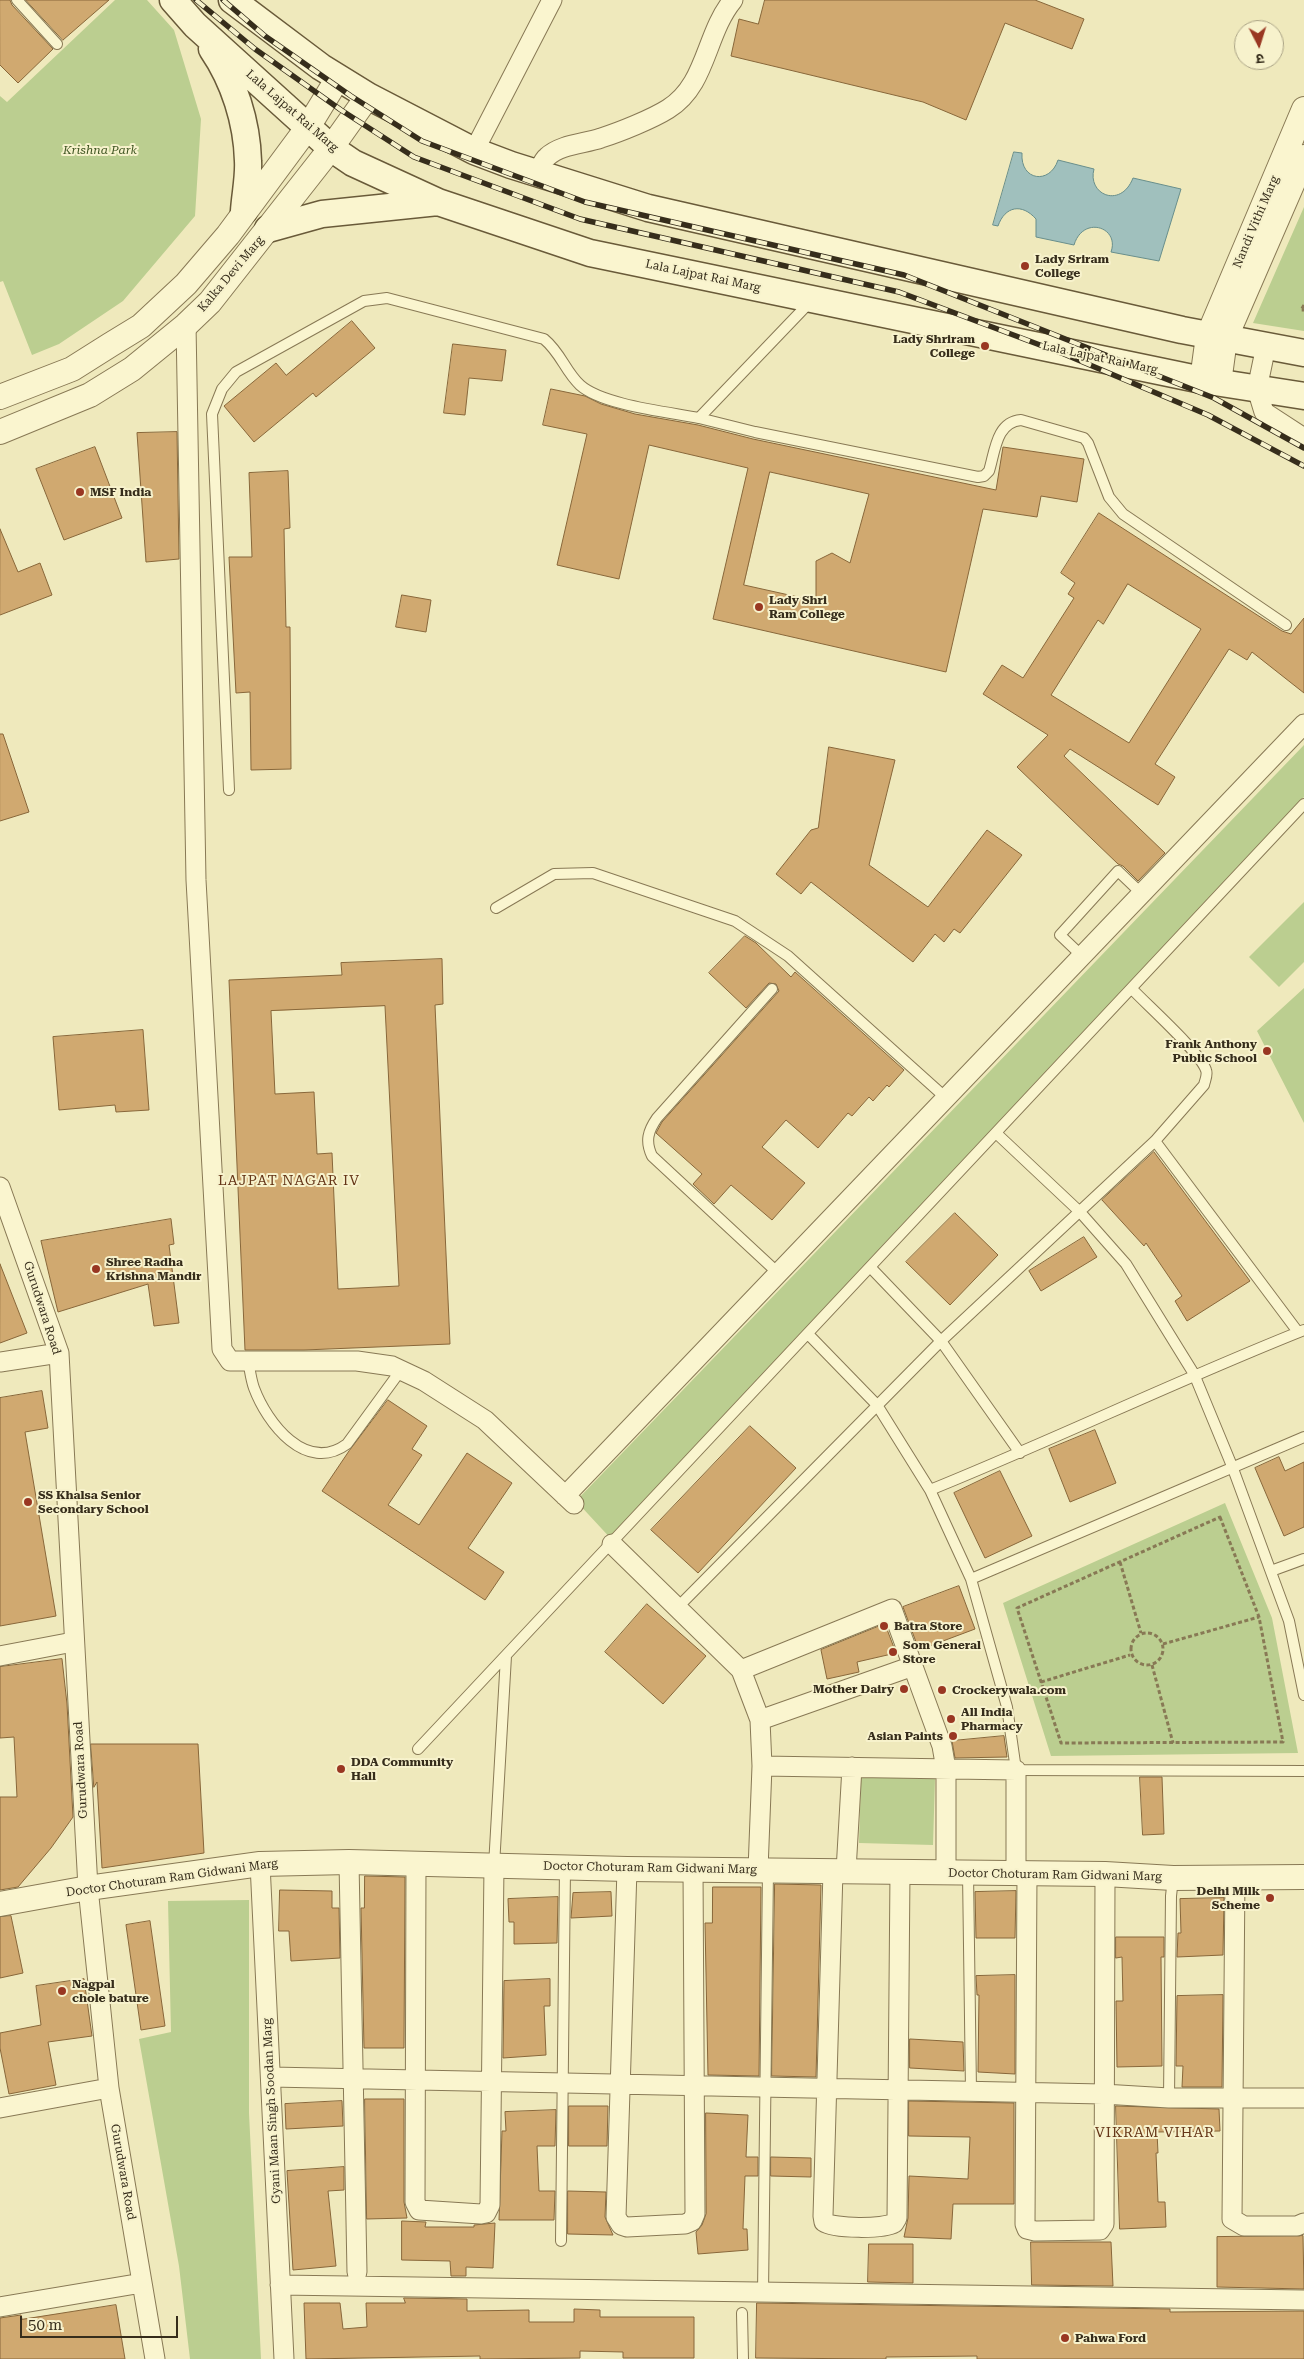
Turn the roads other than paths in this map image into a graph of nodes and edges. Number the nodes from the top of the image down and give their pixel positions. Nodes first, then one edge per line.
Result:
1 (17, 0) edge
2 (173, 0) edge
3 (232, 0) edge
4 (552, 0) edge
5 (733, 0) edge
6 (195, 25) junction
7 (57, 44) dead end
8 (338, 78) junction
9 (368, 96) junction
10 (1304, 109) edge
11 (308, 127) junction
12 (331, 148) junction
13 (474, 151) junction
14 (1304, 157) edge
15 (537, 173) junction
16 (438, 202) junction
17 (244, 211) junction
18 (268, 229) junction
19 (228, 234) junction
20 (249, 253) junction
21 (813, 299) junction
22 (186, 325) junction
23 (1216, 337) junction
24 (1266, 346) junction
25 (1304, 352) edge
26 (1211, 381) junction
27 (1257, 389) junction
28 (1304, 396) edge
29 (0, 398) edge
30 (699, 418) junction
31 (0, 432) edge
32 (1304, 438) edge
33 (1286, 625) dead end
34 (1304, 724) edge
35 (229, 790) dead end
36 (1304, 804) edge
37 (1141, 893) junction
38 (496, 908) dead end
39 (1082, 956) junction
40 (772, 989) dead end
41 (1132, 989) junction
42 (946, 1098) junction
43 (996, 1133) junction
44 (1155, 1141) junction
45 (0, 1187) edge
46 (1080, 1212) junction
47 (871, 1268) junction
48 (778, 1273) junction
49 (1301, 1331) edge
50 (808, 1334) junction
51 (941, 1341) junction
52 (59, 1353) junction
53 (248, 1361) junction
54 (0, 1362) edge
55 (401, 1370) junction
56 (1194, 1374) junction
57 (878, 1405) junction
58 (1304, 1437) edge
59 (1020, 1454) junction
60 (1232, 1466) junction
61 (930, 1490) junction
62 (612, 1544) junction
63 (1304, 1558) edge
64 (1270, 1570) junction
65 (971, 1579) junction
66 (678, 1607) junction
67 (73, 1642) junction
68 (0, 1656) edge
69 (506, 1656) junction
70 (913, 1666) junction
71 (741, 1670) junction
72 (1304, 1695) edge
73 (760, 1720) junction
74 (418, 1750) dead end
75 (762, 1766) junction
76 (852, 1767) junction
77 (946, 1769) junction
78 (1016, 1770) junction
79 (1304, 1771) edge
80 (349, 1862) junction
81 (416, 1863) junction
82 (260, 1864) junction
83 (494, 1866) junction
84 (565, 1868) junction
85 (627, 1869) junction
86 (693, 1869) junction
87 (763, 1870) junction
88 (840, 1871) junction
89 (900, 1872) junction
90 (957, 1872) junction
91 (1021, 1873) junction
92 (1105, 1874) junction
93 (1235, 1876) junction
94 (1304, 1877) edge
95 (1173, 1878) junction
96 (88, 1888) junction
97 (0, 1904) edge
98 (270, 2077) junction
99 (353, 2079) junction
100 (415, 2080) junction
101 (492, 2082) junction
102 (562, 2083) junction
103 (620, 2085) junction
104 (695, 2086) junction
105 (766, 2087) junction
106 (109, 2088) junction
107 (827, 2089) junction
108 (898, 2090) junction
109 (971, 2091) junction
110 (1026, 2092) junction
111 (1103, 2094) junction
112 (1232, 2097) junction
113 (1169, 2098) junction
114 (1304, 2098) edge
115 (0, 2108) edge
116 (1304, 2223) edge
117 (560, 2241) dead end
118 (357, 2272) dead end
119 (142, 2283) junction
120 (280, 2285) junction
121 (763, 2294) junction
122 (1304, 2300) edge
123 (0, 2307) edge
124 (742, 2313) dead end
125 (154, 2359) edge
126 (284, 2359) edge
127 (743, 2359) edge

1 - 7 lane
2 - 6 main road, Lala Lajpat Rai Marg
3 - 8 main road
4 - 13 street
5 - 15 street
6 - 11 main road, Lala Lajpat Rai Marg
6 - 17 main road
8 - 9 main road
8 - 11 street
9 - 12 street, Kalka Devi Marg
9 - 13 main road
10 - 23 street, Nandi Vithi Marg
11 - 12 main road, Lala Lajpat Rai Marg
11 - 17 street
12 - 16 main road, Lala Lajpat Rai Marg
12 - 18 street, Kalka Devi Marg
13 - 15 main road
14 - 23 street, Nandi Vithi Marg
15 - 23 main road
16 - 18 main road
16 - 21 main road, Lala Lajpat Rai Marg
17 - 19 street
18 - 20 street, Kalka Devi Marg
19 - 20 street
19 - 29 street
20 - 22 street, Kalka Devi Marg
21 - 26 main road, Lala Lajpat Rai Marg
21 - 30 lane
22 - 31 street, Kalka Devi Marg
22 - 53 street
23 - 24 main road
23 - 26 street
24 - 25 main road
24 - 27 street
26 - 27 main road, Lala Lajpat Rai Marg
27 - 28 main road, Lala Lajpat Rai Marg
27 - 32 street
30 - 33 lane
30 - 35 lane
34 - 37 street
36 - 41 lane
37 - 39 street
37 - 39 lane
38 - 42 lane
39 - 42 street
40 - 48 lane
41 - 43 lane
41 - 44 lane
42 - 48 street
43 - 46 lane
43 - 47 lane
44 - 46 lane
44 - 49 lane
45 - 52 street, Gurudwara Road
46 - 51 lane
46 - 56 lane
47 - 50 lane
47 - 51 lane
48 - 55 street
49 - 56 lane
50 - 57 lane
50 - 62 lane
51 - 57 lane
51 - 59 lane
52 - 54 street
52 - 67 street, Gurudwara Road
53 - 55 street
53 - 55 lane
56 - 59 lane
56 - 60 lane
57 - 61 lane
57 - 66 lane
58 - 60 lane
59 - 61 lane
60 - 64 lane
60 - 65 lane
61 - 65 lane
62 - 66 street
62 - 69 lane
63 - 64 lane
64 - 72 lane
65 - 78 lane
66 - 71 street
67 - 68 street
67 - 96 street, Gurudwara Road
69 - 74 lane
69 - 83 lane
70 - 71 street
70 - 73 street
70 - 77 street
71 - 73 street
73 - 75 street
75 - 76 street
75 - 87 street
76 - 77 street
76 - 88 street
77 - 78 street
77 - 90 street
78 - 79 lane
78 - 91 street
80 - 81 street, Doctor Choturam Ram Gidwani Marg
80 - 82 street, Doctor Choturam Ram Gidwani Marg
80 - 99 street
81 - 83 street, Doctor Choturam Ram Gidwani Marg
81 - 100 street
82 - 96 street, Doctor Choturam Ram Gidwani Marg
82 - 98 street, Gyani Maan Singh Soodan Marg
83 - 84 street, Doctor Choturam Ram Gidwani Marg
83 - 101 street
84 - 85 street, Doctor Choturam Ram Gidwani Marg
84 - 102 lane
85 - 86 street, Doctor Choturam Ram Gidwani Marg
85 - 103 street
86 - 87 street, Doctor Choturam Ram Gidwani Marg
86 - 104 street
87 - 88 street, Doctor Choturam Ram Gidwani Marg
87 - 105 lane
88 - 89 street, Doctor Choturam Ram Gidwani Marg
88 - 107 street
89 - 90 street, Doctor Choturam Ram Gidwani Marg
89 - 108 street
90 - 91 street, Doctor Choturam Ram Gidwani Marg
90 - 109 lane
91 - 92 street, Doctor Choturam Ram Gidwani Marg
91 - 110 street
92 - 95 street, Doctor Choturam Ram Gidwani Marg
92 - 111 street
93 - 94 street, Doctor Choturam Ram Gidwani Marg
93 - 95 street, Doctor Choturam Ram Gidwani Marg
93 - 112 street
95 - 113 lane
96 - 97 street, Doctor Choturam Ram Gidwani Marg
96 - 106 street, Gurudwara Road
98 - 99 street
98 - 120 street, Gyani Maan Singh Soodan Marg
99 - 100 street
99 - 118 street
100 - 101 street
100 - 101 street
101 - 102 street
102 - 103 street
102 - 117 lane
103 - 104 street
103 - 104 street
104 - 105 street
105 - 107 street
105 - 121 lane
106 - 115 street
106 - 119 street, Gurudwara Road
107 - 108 street
107 - 108 street
108 - 109 street
109 - 110 street
110 - 111 street
110 - 111 street
111 - 113 street
112 - 113 street
112 - 114 street
112 - 116 street
119 - 123 street
119 - 125 street, Gurudwara Road
120 - 121 street
120 - 126 street, Gyani Maan Singh Soodan Marg
121 - 122 street
124 - 127 lane

